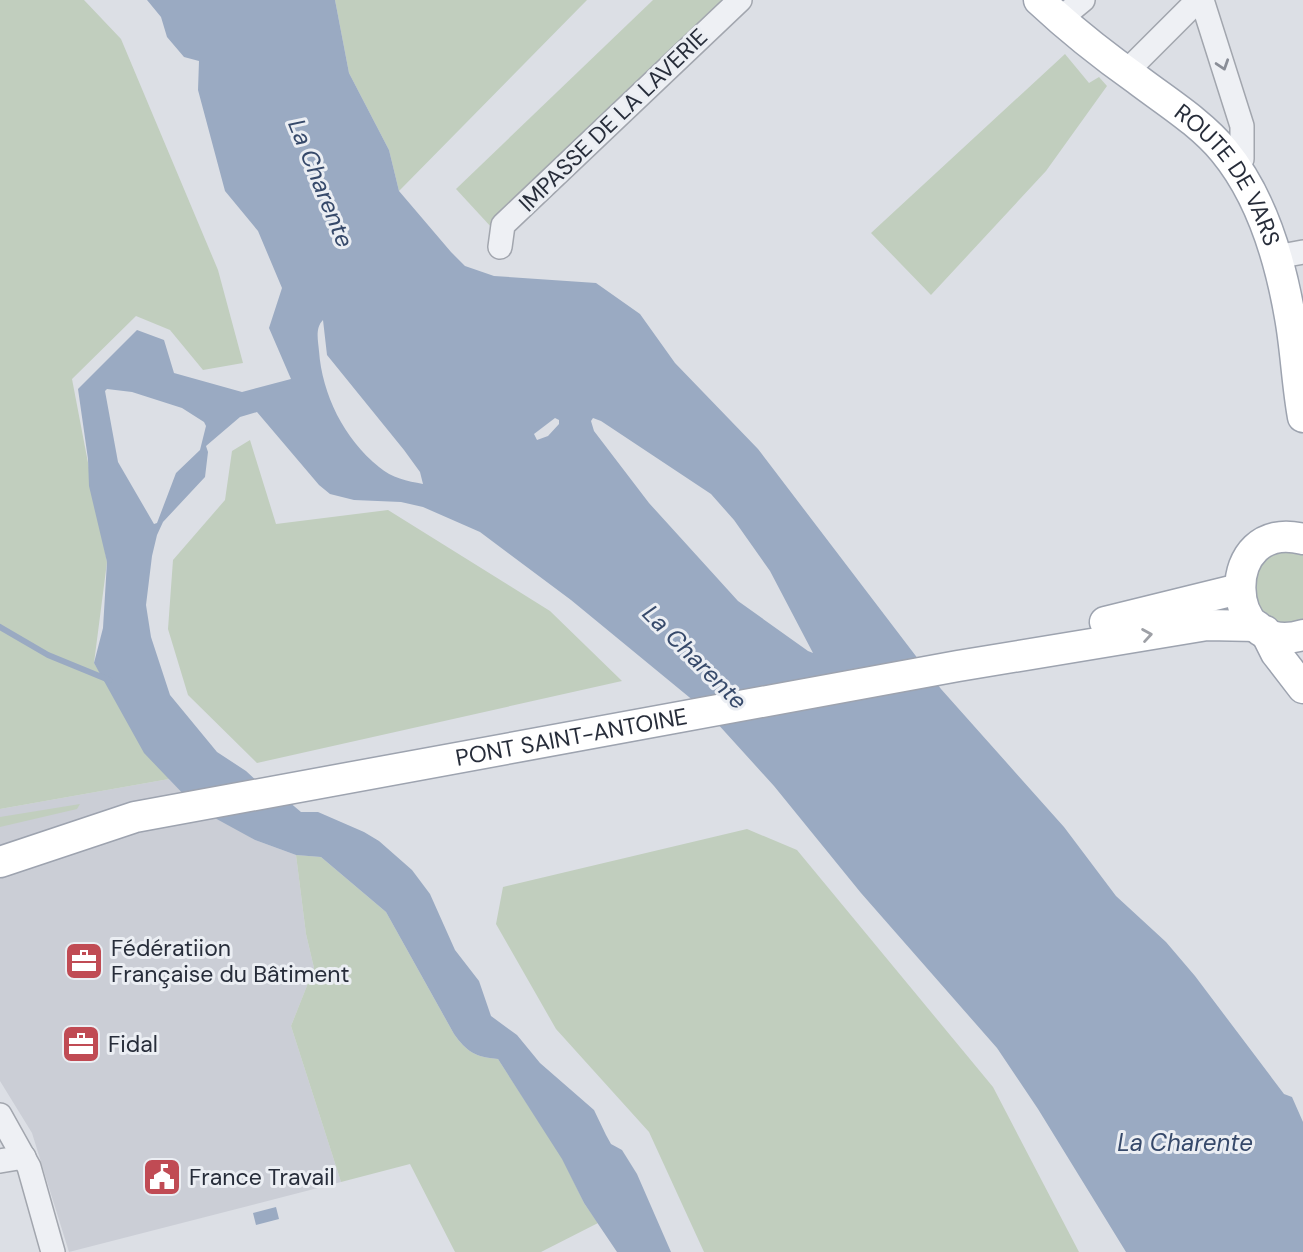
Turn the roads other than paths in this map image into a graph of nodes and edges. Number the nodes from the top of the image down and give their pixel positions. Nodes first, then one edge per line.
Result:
1 (740, 0) edge
2 (1083, 0) edge
3 (1200, 0) edge
4 (1050, 9) edge
5 (1126, 72) junction
6 (1237, 169) junction
7 (500, 247) dead end
8 (1290, 255) edge
9 (1302, 401) edge
10 (1300, 533) edge
11 (1238, 589) junction
12 (1203, 612) junction
13 (1261, 629) junction
14 (1301, 636) edge
15 (1300, 685) edge
16 (131, 810) junction
17 (0, 841) edge
18 (0, 862) edge
19 (0, 1115) edge
20 (24, 1157) junction
21 (0, 1161) edge
22 (53, 1252) edge

1 - 7 street, IMPASSE DE LA LAVERIE
2 - 4 street
3 - 5 street
3 -> 6 street
4 - 5 main road, ROUTE DE VARS
5 - 6 main road, ROUTE DE VARS
6 - 8 main road, ROUTE DE VARS
8 - 9 main road, ROUTE DE VARS
10 - 11 main road
11 - 12 main road, PONT SAINT-ANTOINE
11 - 13 main road
12 - 13 main road, PONT SAINT-ANTOINE
12 - 16 main road, PONT SAINT-ANTOINE
13 - 14 main road, PONT SAINT-ANTOINE
13 - 15 main road
14 - 15 main road
16 - 17 main road
16 - 18 main road
19 - 20 street
20 - 21 street
20 - 22 street

